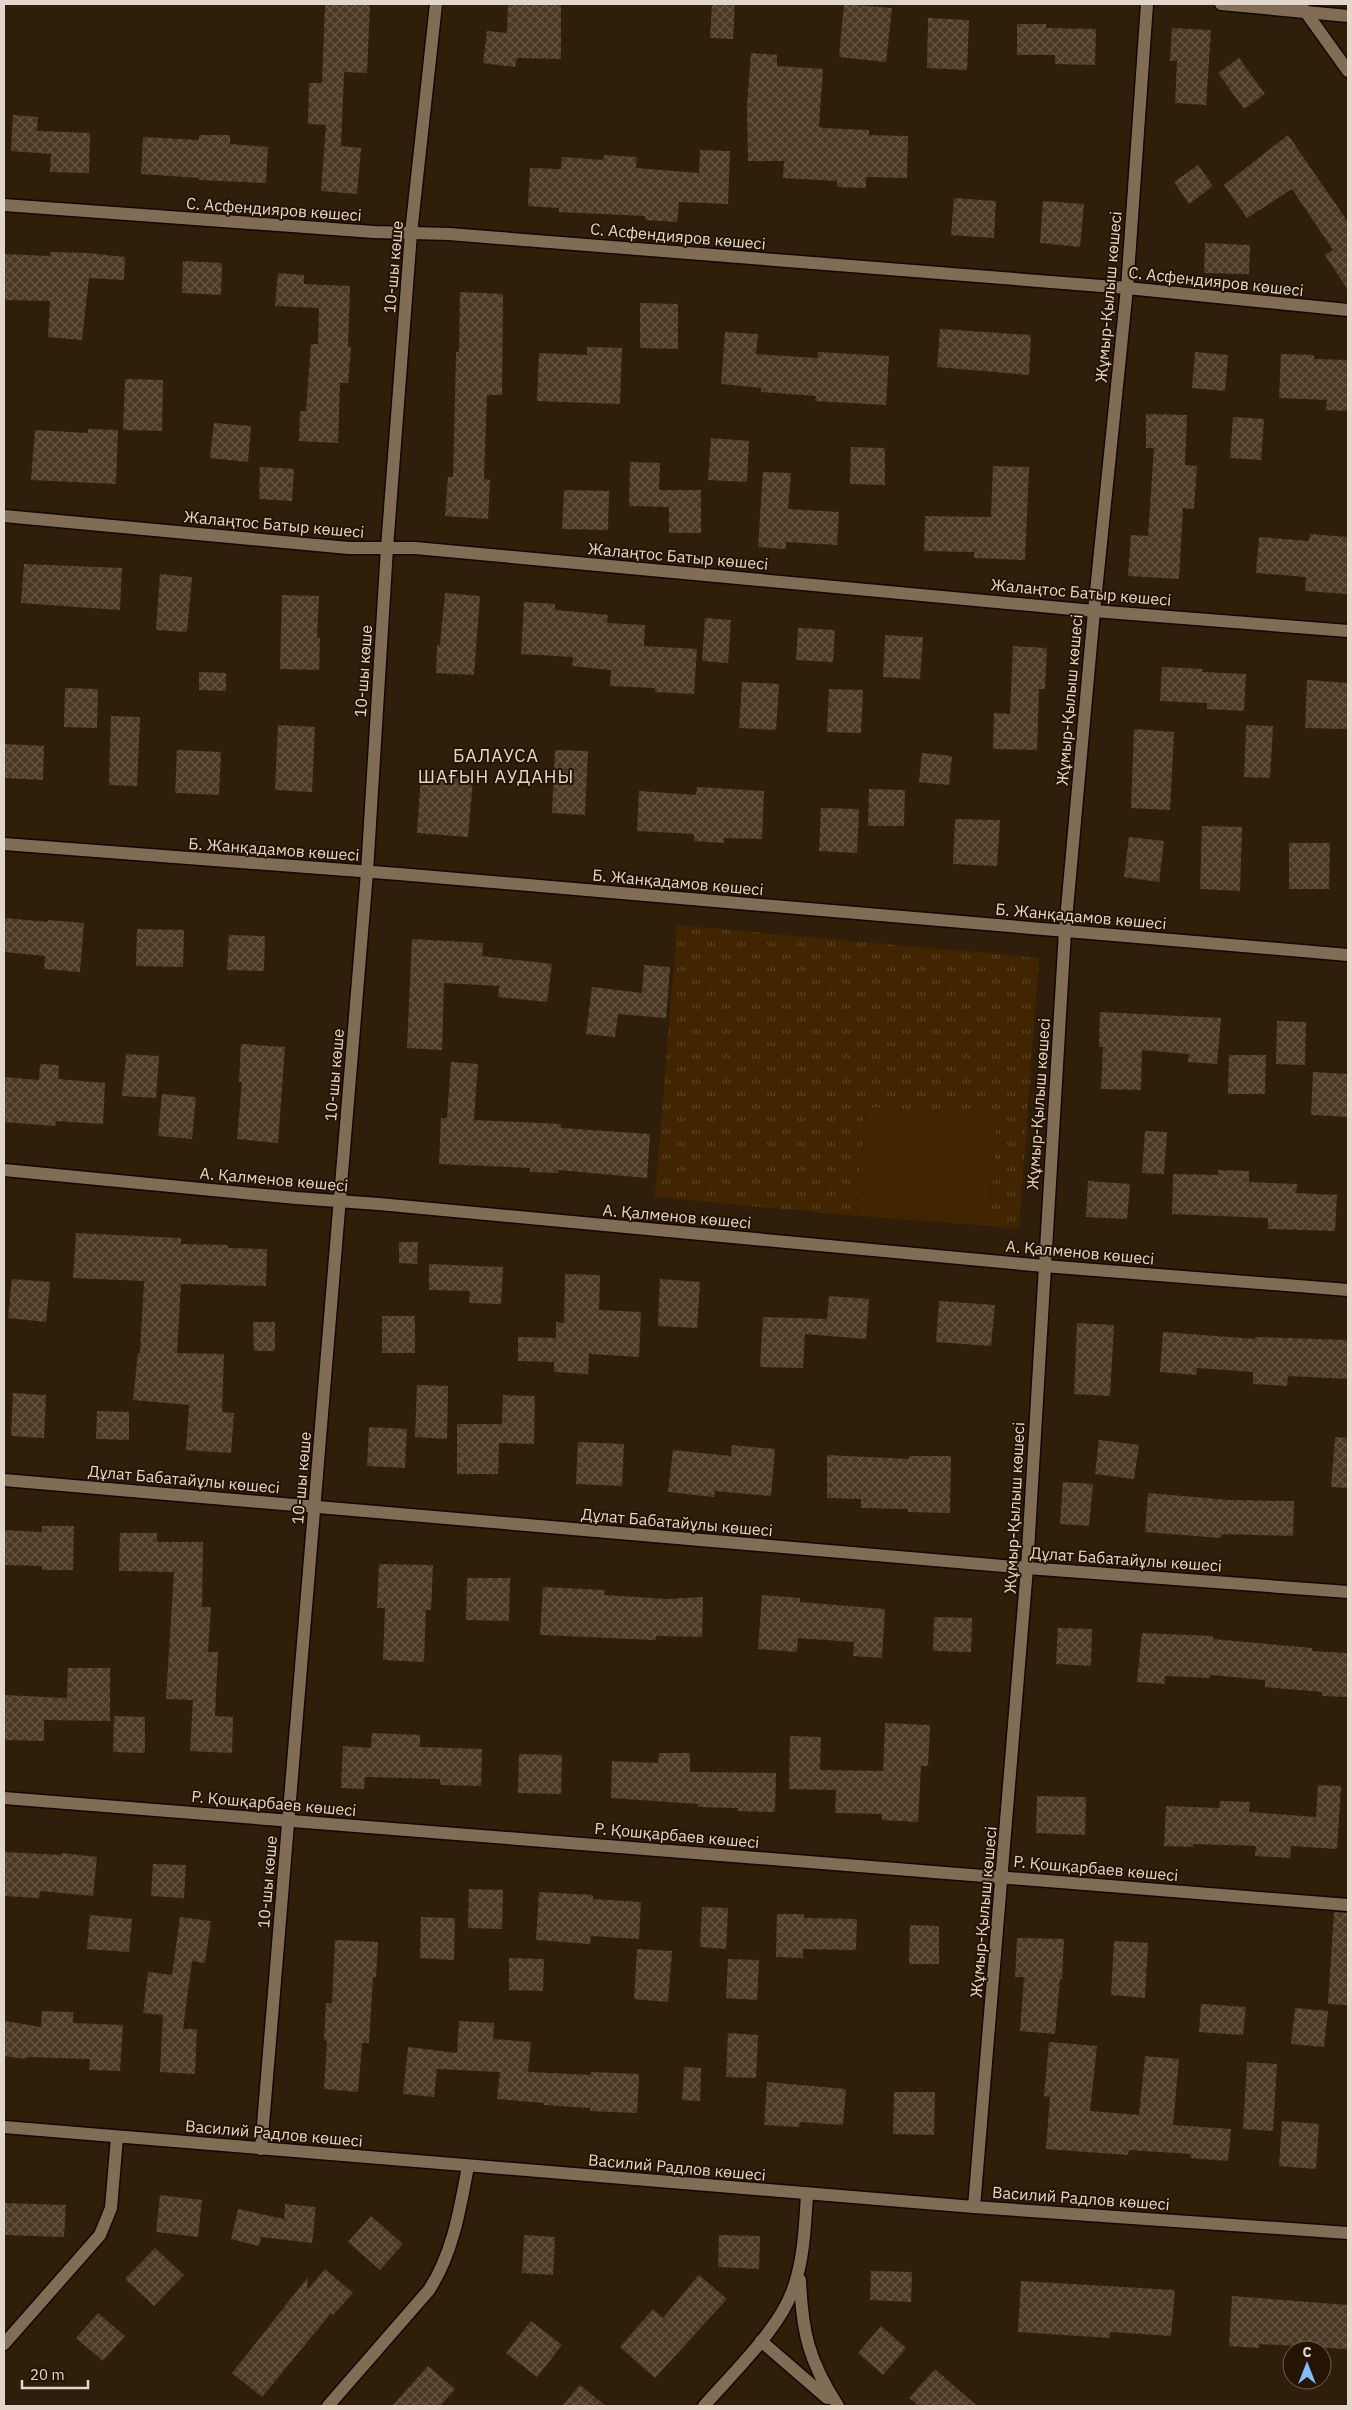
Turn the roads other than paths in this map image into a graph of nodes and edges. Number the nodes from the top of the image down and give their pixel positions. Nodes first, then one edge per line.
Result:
1 (436, 4) edge
2 (1147, 4) edge
3 (1222, 4) edge
4 (1302, 8) edge
5 (1348, 16) edge
6 (1348, 71) edge
7 (4, 206) edge
8 (411, 233) junction
9 (1127, 288) junction
10 (1348, 310) edge
11 (4, 516) edge
12 (387, 548) junction
13 (1094, 610) junction
14 (1348, 631) edge
15 (4, 844) edge
16 (367, 872) junction
17 (1065, 931) junction
18 (1348, 955) edge
19 (4, 1170) edge
20 (340, 1201) junction
21 (1044, 1266) junction
22 (1348, 1290) edge
23 (4, 1480) edge
24 (314, 1507) junction
25 (1027, 1568) junction
26 (1348, 1592) edge
27 (4, 1798) edge
28 (289, 1820) junction
29 (1002, 1877) junction
30 (1348, 1905) edge
31 (4, 2127) edge
32 (118, 2137) junction
33 (261, 2149) junction
34 (468, 2166) junction
35 (807, 2194) junction
36 (974, 2207) junction
37 (1348, 2233) edge
38 (799, 2270) junction
39 (761, 2341) junction
40 (4, 2344) edge
41 (328, 2406) edge
42 (704, 2406) edge
43 (838, 2406) edge

1 - 8 street, 10-шы көше
2 - 9 street, Жұмыр-Қылыш көшесі
3 - 4 street
4 - 5 street
4 - 6 street
7 - 8 street, С. Асфендияров көшесі
8 - 9 street, С. Асфендияров көшесі
8 - 12 street, 10-шы көше
9 - 10 street, С. Асфендияров көшесі
9 - 13 street, Жұмыр-Қылыш көшесі
11 - 12 street, Жалаңтос Батыр көшесі
12 - 13 street, Жалаңтос Батыр көшесі
12 - 16 street, 10-шы көше
13 - 14 street, Жалаңтос Батыр көшесі
13 - 17 street, Жұмыр-Қылыш көшесі
15 - 16 street, Б. Жанқадамов көшесі
16 - 17 street, Б. Жанқадамов көшесі
16 - 20 street, 10-шы көше
17 - 18 street, Б. Жанқадамов көшесі
17 - 21 street, Жұмыр-Қылыш көшесі
19 - 20 street, А. Қалменов көшесі
20 - 21 street, А. Қалменов көшесі
20 - 24 street, 10-шы көше
21 - 22 street, А. Қалменов көшесі
21 - 25 street, Жұмыр-Қылыш көшесі
23 - 24 street, Дұлат Бабатайұлы көшесі
24 - 25 street, Дұлат Бабатайұлы көшесі
24 - 28 street, 10-шы көше
25 - 26 street, Дұлат Бабатайұлы көшесі
25 - 29 street, Жұмыр-Қылыш көшесі
27 - 28 street, Р. Қошқарбаев көшесі
28 - 29 street, Р. Қошқарбаев көшесі
28 - 33 street, 10-шы көше
29 - 30 street, Р. Қошқарбаев көшесі
29 - 36 street, Жұмыр-Қылыш көшесі
31 - 32 street, Василий Радлов көшесі
32 - 33 street, Василий Радлов көшесі
32 - 40 street
33 - 34 street, Василий Радлов көшесі
34 - 35 street, Василий Радлов көшесі
34 - 41 street
35 - 36 street, Василий Радлов көшесі
35 - 38 street
36 - 37 street, Василий Радлов көшесі
38 - 39 street
38 - 43 street
39 - 42 street
39 - 43 street

